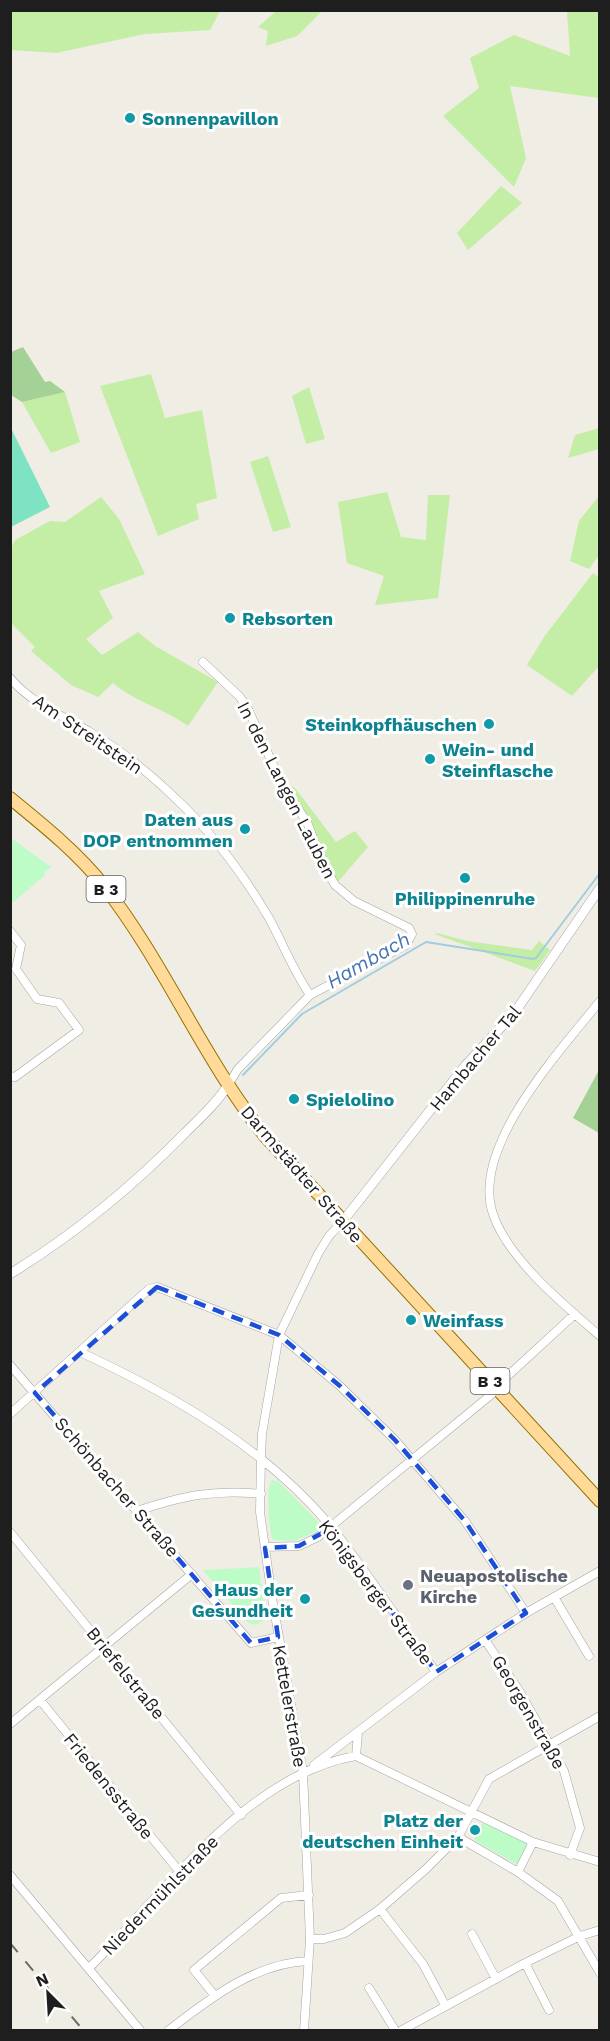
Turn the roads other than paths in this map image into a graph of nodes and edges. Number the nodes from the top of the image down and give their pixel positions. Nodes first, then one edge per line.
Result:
1 (203, 662) dead end
2 (10, 678) edge
3 (10, 798) edge
4 (600, 888) edge
5 (10, 931) edge
6 (13, 971) edge
7 (310, 995) junction
8 (600, 1001) edge
9 (10, 1076) edge
10 (228, 1085) junction
11 (343, 1221) junction
12 (10, 1274) edge
13 (575, 1314) junction
14 (279, 1335) junction
15 (600, 1336) edge
16 (81, 1352) junction
17 (10, 1365) edge
18 (496, 1388) junction
19 (35, 1393) junction
20 (10, 1414) edge
21 (261, 1457) junction
22 (413, 1460) junction
23 (261, 1494) junction
24 (600, 1501) edge
25 (137, 1511) junction
26 (331, 1528) junction
27 (10, 1532) edge
28 (265, 1548) junction
29 (600, 1571) edge
30 (192, 1574) junction
31 (554, 1597) junction
32 (526, 1613) junction
33 (278, 1637) junction
34 (486, 1640) junction
35 (104, 1647) junction
36 (589, 1656) dead end
37 (436, 1672) junction
38 (40, 1700) junction
39 (600, 1716) edge
40 (10, 1724) edge
41 (358, 1733) junction
42 (549, 1744) junction
43 (356, 1756) junction
44 (303, 1772) junction
45 (471, 1812) junction
46 (241, 1815) junction
47 (458, 1837) junction
48 (533, 1842) junction
49 (570, 1855) junction
50 (600, 1862) edge
51 (179, 1871) junction
52 (518, 1872) junction
53 (10, 1875) edge
54 (309, 1895) junction
55 (380, 1909) junction
56 (600, 1930) edge
57 (472, 1934) dead end
58 (580, 1936) junction
59 (310, 1940) junction
60 (308, 1961) junction
61 (525, 1963) junction
62 (89, 1968) junction
63 (600, 1973) edge
64 (496, 1979) junction
65 (369, 1988) dead end
66 (215, 1996) junction
67 (446, 2005) junction
68 (549, 2010) dead end
69 (140, 2031) edge
70 (170, 2031) edge
71 (304, 2031) edge
72 (395, 2031) edge
73 (402, 2031) edge

1 - 7 street, In den Langen Lauben
2 - 7 street, Am Streitstein
3 - 10 main road, Darmstädter Straße / B 3
4 - 11 street, Hambacher Tal
5 - 6 street
6 - 9 street
7 - 10 street
8 - 13 street
10 - 11 main road, Darmstädter Straße / B 3
10 - 12 street
11 - 14 street, Kettelerstraße
11 - 18 main road, Darmstädter Straße / B 3
13 - 15 street
13 - 18 street
14 - 16 street
14 - 21 street, Kettelerstraße
14 - 22 street
16 - 19 street
16 - 21 street, Königsberger Straße
17 - 19 street, Schönbacher Straße
18 - 22 street
18 - 24 main road, Darmstädter Straße / B 3
19 - 20 street
19 - 25 street, Schönbacher Straße
21 - 23 street, Kettelerstraße
21 - 26 street, Königsberger Straße
22 - 26 street
22 - 32 street
23 - 25 street
23 - 28 street, Kettelerstraße
25 - 30 street, Schönbacher Straße
26 - 28 street
26 - 37 street, Königsberger Straße
27 - 35 street, Briefelstraße
28 - 33 street, Kettelerstraße
29 - 31 street
30 - 33 street, Schönbacher Straße
30 - 35 street
31 - 32 street
31 - 36 street
32 - 34 street
33 - 44 street, Kettelerstraße
34 - 37 street
34 - 42 street, Georgenstraße
35 - 38 street
35 - 46 street, Briefelstraße
37 - 41 street
38 - 40 street
38 - 51 street, Friedensstraße
39 - 42 street
41 - 43 street
41 - 44 street
42 - 45 street
42 - 49 street, Georgenstraße
43 - 44 street, Niedermühlstraße
43 - 45 street
44 - 46 street, Niedermühlstraße
44 - 54 street, Kettelerstraße
45 - 47 street
45 - 48 street
46 - 51 street, Niedermühlstraße
47 - 52 street
47 - 55 street
48 - 49 street
48 - 52 street
49 - 50 street
51 - 62 street, Niedermühlstraße
52 - 58 street
53 - 62 street
54 - 59 street, Kettelerstraße
54 - 66 street
55 - 59 street
55 - 67 street
56 - 58 street
57 - 64 street
58 - 61 street
58 - 63 street
59 - 60 street, Kettelerstraße
60 - 66 street
60 - 71 street, Kettelerstraße
61 - 64 street
61 - 68 street
62 - 69 street
64 - 67 street
65 - 72 street
66 - 70 street
67 - 73 street

